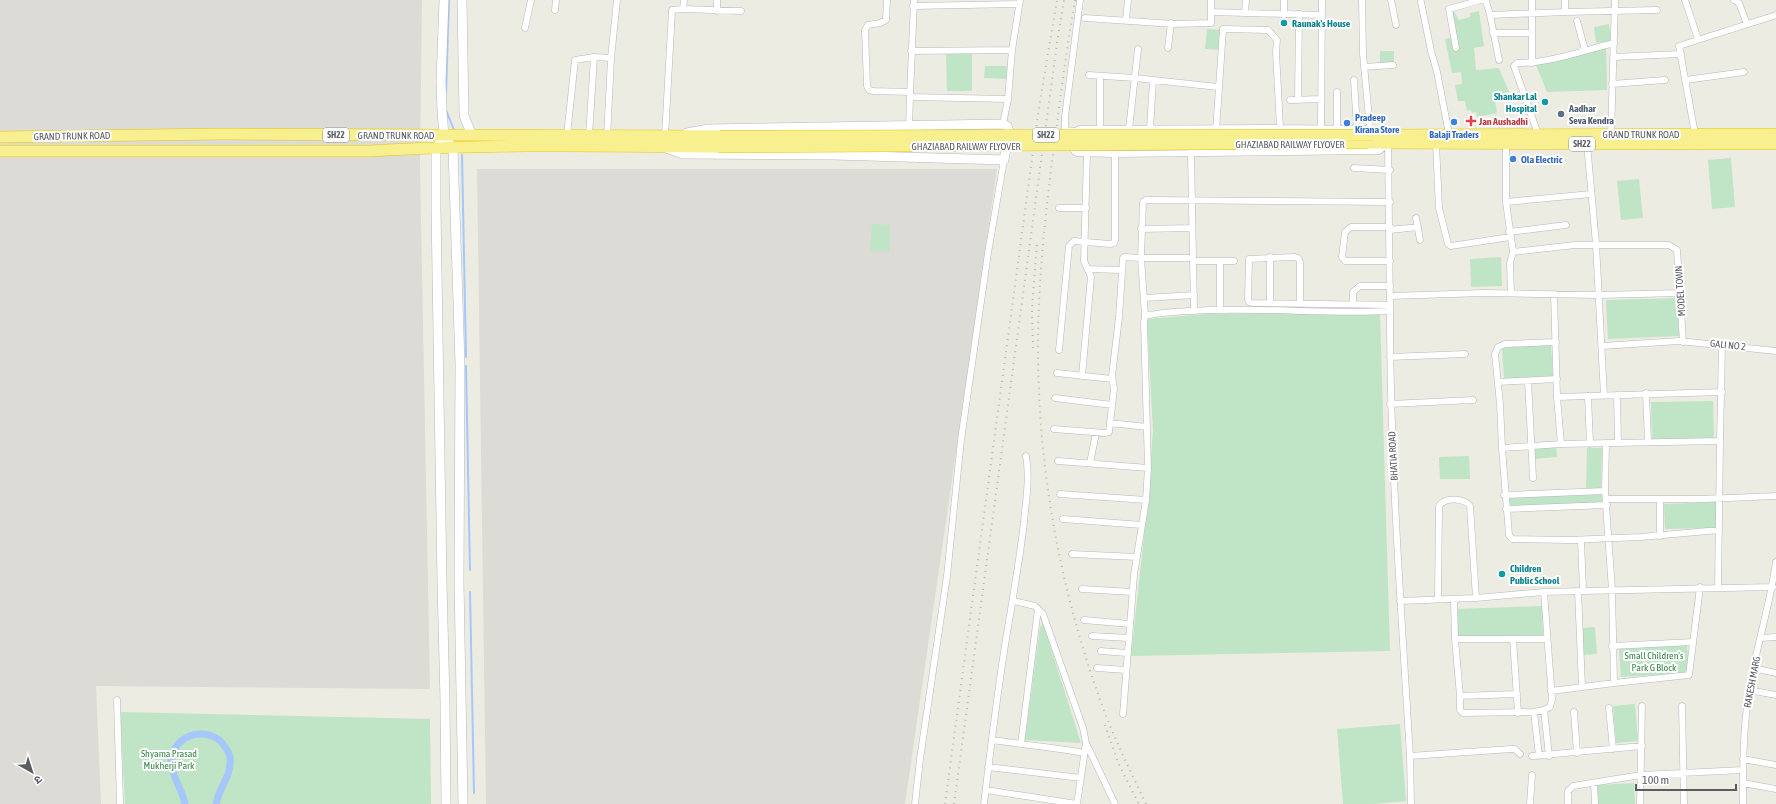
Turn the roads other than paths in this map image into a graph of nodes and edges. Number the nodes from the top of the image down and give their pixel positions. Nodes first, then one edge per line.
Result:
1 (444, 0) edge
2 (462, 0) edge
3 (531, 0) edge
4 (556, 0) edge
5 (617, 0) edge
6 (684, 0) edge
7 (718, 0) edge
8 (887, 0) edge
9 (1080, 0) edge
10 (1128, 0) edge
11 (1211, 0) edge
12 (1246, 0) edge
13 (1284, 0) edge
14 (1322, 0) edge
15 (1362, 0) edge
16 (1391, 0) edge
17 (1532, 0) edge
18 (1565, 0) edge
19 (1614, 0) edge
20 (1685, 0) edge
21 (1734, 0) edge
22 (1019, 2) edge
23 (1421, 2) dead end
24 (914, 3) edge
25 (683, 9) junction
26 (555, 10) dead end
27 (1657, 10) dead end
28 (716, 11) junction
29 (741, 11) dead end
30 (1614, 11) junction
31 (1211, 12) junction
32 (1565, 12) junction
33 (1246, 13) junction
34 (1532, 13) junction
35 (1299, 14) junction
36 (1284, 15) junction
37 (1322, 15) junction
38 (1776, 15) edge
39 (1490, 16) junction
40 (1085, 18) dead end
41 (1126, 20) junction
42 (1577, 21) dead end
43 (1171, 23) junction
44 (1747, 24) junction
45 (1396, 25) dead end
46 (525, 28) dead end
47 (1493, 33) junction
48 (1532, 33) junction
49 (1698, 39) junction
50 (1614, 43) junction
51 (1168, 48) dead end
52 (1456, 48) dead end
53 (1138, 49) dead end
54 (1012, 50) junction
55 (1585, 50) junction
56 (911, 51) junction
57 (1681, 54) junction
58 (594, 57) junction
59 (1613, 57) junction
60 (611, 58) junction
61 (1499, 60) dead end
62 (1532, 63) junction
63 (1393, 65) dead end
64 (1364, 67) junction
65 (1744, 72) dead end
66 (1089, 75) dead end
67 (1100, 76) junction
68 (1135, 78) junction
69 (1153, 80) junction
70 (1354, 80) dead end
71 (1665, 80) dead end
72 (1686, 80) junction
73 (1612, 84) junction
74 (1218, 87) junction
75 (1337, 92) dead end
76 (910, 95) junction
77 (1008, 98) junction
78 (1321, 99) junction
79 (1290, 100) dead end
80 (1298, 100) junction
81 (1003, 124) junction
82 (909, 127) junction
83 (1150, 128) junction
84 (1216, 128) junction
85 (1280, 128) junction
86 (1100, 129) junction
87 (1130, 129) junction
88 (1321, 129) junction
89 (1337, 129) junction
90 (1357, 129) junction
91 (1076, 131) junction
92 (222, 134) junction
93 (1449, 134) junction
94 (1538, 134) junction
95 (1695, 134) junction
96 (1776, 134) edge
97 (291, 135) junction
98 (444, 135) junction
99 (472, 135) junction
100 (567, 135) junction
101 (589, 136) junction
102 (1370, 136) junction
103 (0, 137) edge
104 (1387, 139) junction
105 (1506, 139) junction
106 (1610, 139) junction
107 (667, 140) junction
108 (606, 141) junction
109 (1436, 144) junction
110 (1586, 144) junction
111 (1776, 144) edge
112 (453, 148) junction
113 (436, 149) junction
114 (0, 151) edge
115 (222, 151) junction
116 (290, 151) junction
117 (1191, 153) junction
118 (1214, 153) junction
119 (1087, 154) junction
120 (1115, 154) junction
121 (908, 157) junction
122 (1004, 160) junction
123 (1354, 168) dead end
124 (1390, 170) junction
125 (1592, 194) junction
126 (1192, 201) junction
127 (1390, 202) junction
128 (1506, 202) junction
129 (1059, 208) dead end
130 (1086, 208) junction
131 (1416, 218) dead end
132 (1566, 225) dead end
133 (1418, 227) junction
134 (1192, 228) junction
135 (1141, 229) junction
136 (1390, 229) junction
137 (1509, 234) junction
138 (1420, 240) dead end
139 (1085, 242) junction
140 (1596, 244) junction
141 (1512, 252) junction
142 (1270, 257) junction
143 (1141, 258) junction
144 (1193, 260) junction
145 (1234, 261) dead end
146 (1390, 261) junction
147 (1220, 262) junction
148 (1088, 269) junction
149 (1122, 270) junction
150 (1390, 286) junction
151 (1510, 293) junction
152 (1680, 293) junction
153 (1554, 294) junction
154 (1194, 295) junction
155 (1599, 295) junction
156 (1390, 296) junction
157 (1144, 298) junction
158 (1270, 303) junction
159 (1300, 304) junction
160 (1353, 305) junction
161 (1390, 308) junction
162 (1220, 310) junction
163 (1194, 311) junction
164 (1145, 316) junction
165 (1681, 341) junction
166 (1556, 342) junction
167 (1722, 344) junction
168 (1602, 346) junction
169 (1060, 350) dead end
170 (1776, 351) edge
171 (1465, 354) dead end
172 (1390, 357) junction
173 (1057, 373) dead end
174 (1082, 376) junction
175 (1112, 379) junction
176 (1557, 379) junction
177 (1528, 381) junction
178 (1498, 382) junction
179 (1722, 392) junction
180 (1646, 394) junction
181 (1617, 395) junction
182 (1588, 396) junction
183 (1604, 396) junction
184 (1557, 397) junction
185 (1055, 398) dead end
186 (1473, 400) dead end
187 (1390, 404) junction
188 (1112, 406) junction
189 (1110, 423) junction
190 (1147, 427) junction
191 (1054, 429) dead end
192 (1096, 433) junction
193 (1720, 441) junction
194 (1648, 442) junction
195 (1606, 443) junction
196 (1618, 443) junction
197 (1561, 444) junction
198 (1590, 444) junction
199 (1532, 446) junction
200 (1502, 448) junction
201 (1026, 456) dead end
202 (1058, 461) dead end
203 (1090, 463) junction
204 (1148, 468) junction
205 (1533, 478) dead end
206 (1605, 491) junction
207 (1060, 494) dead end
208 (1504, 495) junction
209 (1776, 496) edge
210 (1720, 498) junction
211 (1146, 500) junction
212 (1660, 500) junction
213 (1606, 502) junction
214 (1506, 509) junction
215 (1063, 519) dead end
216 (1142, 525) junction
217 (1719, 530) junction
218 (1660, 536) junction
219 (1608, 539) junction
220 (1581, 540) junction
221 (1072, 554) dead end
222 (1137, 558) junction
223 (1776, 562) edge
224 (1773, 587) junction
225 (1700, 588) junction
226 (1718, 588) junction
227 (1082, 589) dead end
228 (1612, 590) junction
229 (1580, 591) junction
230 (1132, 592) junction
231 (1544, 592) junction
232 (1476, 598) junction
233 (1438, 599) junction
234 (1454, 599) junction
235 (1014, 601) junction
236 (1400, 601) junction
237 (1038, 609) junction
238 (1084, 620) dead end
239 (1130, 624) junction
240 (1092, 636) dead end
241 (1776, 637) edge
242 (1129, 638) junction
243 (1761, 638) junction
244 (1455, 639) junction
245 (1513, 639) junction
246 (1547, 639) junction
247 (1693, 642) junction
248 (1612, 646) junction
249 (1101, 651) dead end
250 (1127, 653) junction
251 (1097, 668) dead end
252 (1753, 668) junction
253 (1126, 670) junction
254 (1776, 672) edge
255 (1614, 683) junction
256 (1582, 687) junction
257 (1749, 690) junction
258 (1551, 691) junction
259 (1517, 694) junction
260 (1776, 695) edge
261 (1460, 696) junction
262 (117, 700) dead end
263 (1642, 706) dead end
264 (1682, 706) dead end
265 (1609, 708) dead end
266 (1544, 710) junction
267 (1534, 712) junction
268 (1574, 712) dead end
269 (1518, 713) junction
270 (1123, 714) dead end
271 (992, 740) junction
272 (1021, 744) junction
273 (1086, 744) junction
274 (1642, 746) junction
275 (1613, 749) junction
276 (1084, 753) junction
277 (1577, 753) junction
278 (1520, 754) dead end
279 (1410, 756) junction
280 (1532, 756) dead end
281 (1539, 756) junction
282 (1549, 756) junction
283 (1743, 759) junction
284 (1776, 765) edge
285 (988, 767) junction
286 (1743, 770) junction
287 (1684, 772) junction
288 (1532, 775) dead end
289 (1641, 775) junction
290 (1081, 778) junction
291 (1594, 783) junction
292 (1743, 783) junction
293 (1776, 789) edge
294 (986, 790) junction
295 (1043, 801) edge
296 (120, 804) edge
297 (446, 804) edge
298 (463, 804) edge
299 (915, 804) edge
300 (984, 804) edge
301 (1077, 804) edge
302 (1115, 804) edge
303 (1411, 804) edge
304 (1530, 804) edge
305 (1568, 804) edge
306 (1594, 804) edge
307 (1640, 804) edge
308 (1684, 804) edge
309 (1743, 804) edge

1 - 98 street
2 - 99 street
3 - 46 street
4 - 26 street
5 - 60 street
6 - 25 street
7 - 28 street
8 - 76 street
9 - 91 street
10 - 41 street
11 - 31 street
12 - 33 street
13 - 36 street
14 - 37 street
15 - 64 street
16 - 45 street
17 - 34 street
18 - 32 street
19 - 30 street
20 - 49 street
21 - 44 street
22 - 24 street
22 - 54 street
23 - 93 street
24 - 56 street
25 - 28 street
25 - 107 street
27 - 30 street
28 - 29 street
30 - 32 street
30 - 50 street
31 - 33 street
31 - 43 street
32 - 34 street
33 - 36 street
34 - 39 street
34 - 48 street
35 - 36 street
35 - 37 street
35 - 80 street
37 - 78 street
38 - 44 street
39 - 47 street
39 - 52 street
40 - 41 street
41 - 43 street
42 - 55 street
43 - 51 street
44 - 49 street
47 - 48 street
47 - 61 street
48 - 62 street
49 - 57 street
50 - 55 street
50 - 59 street
53 - 68 street
54 - 56 street
54 - 77 street
55 - 62 street
56 - 76 street
57 - 59 street
57 - 72 street
58 - 60 street
58 - 100 street
58 - 101 street
59 - 73 street
60 - 108 street
62 - 94 street
63 - 64 street
64 - 102 street
65 - 72 street
66 - 67 street
67 - 68 street
67 - 86 street
68 - 69 street
68 - 87 street
69 - 74 street
69 - 83 street
70 - 90 street
71 - 73 street
72 - 95 street
73 - 106 street
74 - 84 street
74 - 85 street
75 - 89 street
76 - 77 street
76 - 82 street
77 - 81 street
78 - 80 street
78 - 88 street
79 - 80 street
81 - 82 street
81 - 122 street
82 - 107 street
82 - 121 street
83 - 84 street
83 - 87 street
84 - 85 street
84 - 118 street
85 - 88 street
86 - 87 street
86 - 91 street
88 - 89 street
89 - 90 street
90 - 102 street
91 - 119 street
92 - 97 highway, GRAND TRUNK ROAD / SH22
92 - 103 highway, GRAND TRUNK ROAD / SH22
92 - 115 highway
93 - 104 highway, GRAND TRUNK ROAD / SH22
93 - 105 highway, GRAND TRUNK ROAD / SH22
94 - 105 highway, GRAND TRUNK ROAD / SH22
94 - 106 highway, GRAND TRUNK ROAD / SH22
95 - 96 highway, GRAND TRUNK ROAD / SH22
95 - 106 highway, GRAND TRUNK ROAD / SH22
97 - 98 highway, GRAND TRUNK ROAD / SH22
97 - 116 highway
98 - 99 highway, GRAND TRUNK ROAD / SH22
98 - 112 street
98 - 113 street
99 - 100 highway, GRAND TRUNK ROAD / SH22
100 - 101 highway, GRAND TRUNK ROAD / SH22
101 - 108 highway, GRAND TRUNK ROAD / SH22
102 - 104 highway, GHAZIABAD RAILWAY FLYOVER / SH22
102 - 107 highway, GHAZIABAD RAILWAY FLYOVER / SH22, bridge
102 - 107 highway, GHAZIABAD RAILWAY FLYOVER / SH22, bridge
104 - 109 highway, GRAND TRUNK ROAD / SH22
104 - 118 street
104 - 124 street, BHATIA ROAD
105 - 109 highway, GRAND TRUNK ROAD / SH22
105 - 110 highway, GRAND TRUNK ROAD / SH22
105 - 128 street
106 - 110 highway, GRAND TRUNK ROAD / SH22
106 - 111 highway, GRAND TRUNK ROAD / SH22
107 - 108 highway, GRAND TRUNK ROAD / SH22
107 - 121 street
108 - 112 highway, GRAND TRUNK ROAD / SH22
109 - 137 street
110 - 125 street
112 - 113 highway, GRAND TRUNK ROAD / SH22
112 - 298 street
113 - 116 highway, GRAND TRUNK ROAD / SH22
113 - 297 street
114 - 115 highway, GRAND TRUNK ROAD / SH22
115 - 116 highway, GRAND TRUNK ROAD / SH22
117 - 118 street
117 - 120 street
117 - 126 street
119 - 120 street
119 - 130 street
120 - 139 street
121 - 122 street
122 - 299 street
123 - 124 street
124 - 127 street, BHATIA ROAD
125 - 128 street
125 - 140 street
126 - 127 street
126 - 134 street
126 - 135 street
127 - 136 street, BHATIA ROAD
128 - 137 street
129 - 130 street
130 - 139 street
131 - 133 street
132 - 137 street
133 - 136 street
133 - 138 street
134 - 135 street
134 - 144 street
135 - 143 street
136 - 146 street, BHATIA ROAD
136 - 146 street
137 - 141 street
139 - 148 street
139 - 169 street
140 - 141 street
140 - 152 street, MODEL TOWN
140 - 155 street
141 - 151 street
142 - 158 street
142 - 158 street
142 - 159 street
143 - 144 street
143 - 149 street
143 - 157 street
144 - 147 street
144 - 154 street
145 - 147 street
146 - 150 street, BHATIA ROAD
147 - 162 street
148 - 149 street
148 - 174 street
149 - 175 street
150 - 156 street, BHATIA ROAD
150 - 160 street
151 - 153 street
151 - 156 street
152 - 155 street
152 - 165 street, MODEL TOWN
153 - 155 street
153 - 166 street
154 - 157 street
154 - 163 street
155 - 168 street
156 - 161 street, BHATIA ROAD
157 - 164 street
158 - 159 street
159 - 160 street
160 - 161 street
161 - 162 street
161 - 172 street, BHATIA ROAD
162 - 163 street
163 - 164 street
164 - 190 street
165 - 167 street, GALI NO 2
165 - 168 street, GALI NO 2
166 - 176 street
166 - 178 street
167 - 170 street, GALI NO 2
167 - 179 street
168 - 183 street
171 - 172 street
172 - 187 street, BHATIA ROAD
173 - 174 street
174 - 175 street
175 - 188 street
176 - 177 street
176 - 184 street
177 - 178 street
177 - 199 street
178 - 200 street
179 - 180 street
179 - 193 street
180 - 181 street
180 - 194 street
181 - 183 street
181 - 196 street
182 - 183 street
182 - 184 street
182 - 198 street
184 - 197 street
185 - 188 street
186 - 187 street
187 - 236 street, BHATIA ROAD
188 - 189 street
189 - 190 street
189 - 192 street
190 - 204 street
191 - 192 street
192 - 203 street
193 - 194 street
193 - 210 street
194 - 196 street
195 - 196 street
195 - 198 street
195 - 206 street
197 - 198 street
197 - 199 street
199 - 200 street
199 - 205 street
200 - 208 street
201 - 235 street
202 - 203 street
203 - 204 street
204 - 211 street
206 - 208 street
206 - 213 street
207 - 211 street
208 - 214 street
209 - 210 street
210 - 212 street
210 - 217 street
211 - 216 street
212 - 213 street
212 - 218 street
213 - 214 street
213 - 219 street
214 - 220 street
215 - 216 street
216 - 222 street
217 - 218 street
217 - 226 street
218 - 219 street
219 - 220 street
219 - 228 street
220 - 229 street
221 - 222 street
222 - 230 street
223 - 224 street, RAKESH MARG
224 - 226 street
224 - 243 street, RAKESH MARG
225 - 226 street
225 - 228 street
225 - 247 street
227 - 230 street
228 - 229 street
228 - 248 street
229 - 231 street
229 - 256 street
230 - 239 street
231 - 232 street
231 - 246 street
232 - 233 street
232 - 234 street
233 - 234 street
233 - 236 street
234 - 244 street
235 - 237 street
235 - 271 street
236 - 279 street, BHATIA ROAD
237 - 272 street
237 - 273 street
238 - 239 street
239 - 242 street
240 - 242 street
241 - 243 street
242 - 250 street
243 - 252 street, RAKESH MARG
244 - 245 street
244 - 261 street
245 - 246 street
245 - 259 street
246 - 258 street
247 - 248 street
247 - 255 street
248 - 255 street
249 - 250 street
250 - 253 street
251 - 253 street
252 - 254 street
252 - 257 street, RAKESH MARG
253 - 270 street
255 - 256 street
256 - 258 street
257 - 260 street
257 - 283 street, RAKESH MARG
258 - 266 street
259 - 261 street
259 - 269 street
261 - 269 street
262 - 296 street
263 - 274 street
264 - 287 street
265 - 275 street
266 - 267 street
266 - 282 street
267 - 269 street
267 - 281 street
268 - 277 street
271 - 272 street
271 - 285 street
272 - 276 street
273 - 276 street
273 - 302 street
274 - 275 street
274 - 289 street
275 - 277 street
276 - 290 street
277 - 282 street
278 - 279 street
279 - 303 street, BHATIA ROAD
280 - 281 street
281 - 282 street
283 - 284 street
283 - 286 street, RAKESH MARG
285 - 290 street
285 - 294 street
286 - 287 street
286 - 292 street, RAKESH MARG
287 - 289 street
287 - 308 street
288 - 304 street
289 - 291 street
289 - 307 street
290 - 301 street
291 - 305 street
291 - 306 street
292 - 293 street
292 - 309 street, RAKESH MARG
294 - 295 street
294 - 300 street
295 - 301 street

